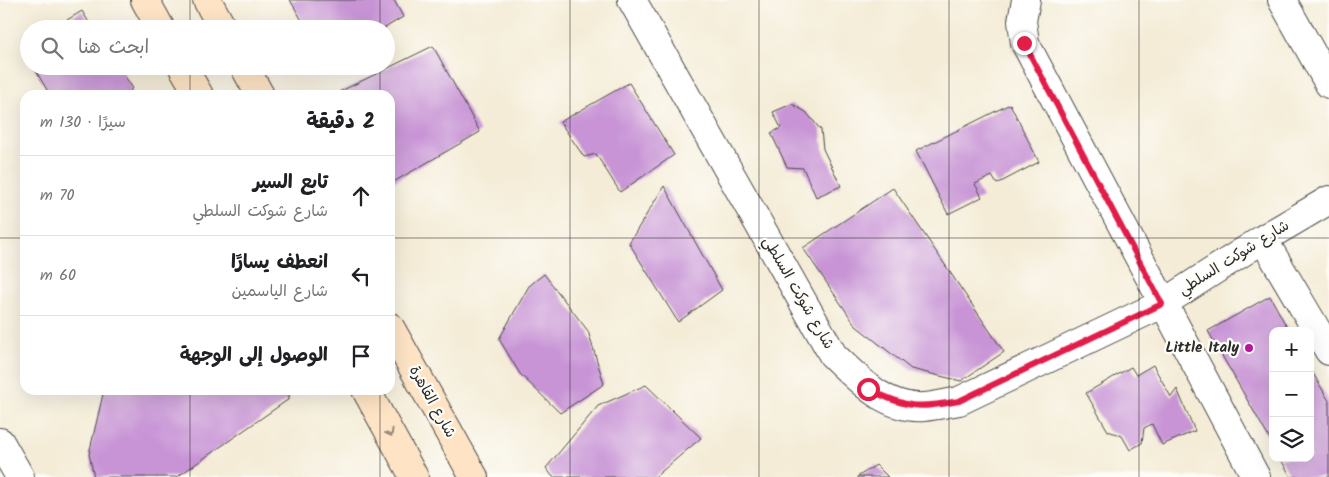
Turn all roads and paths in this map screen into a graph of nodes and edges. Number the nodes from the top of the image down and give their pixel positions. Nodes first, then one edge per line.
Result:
1 (145, 0) edge
2 (207, 0) edge
3 (632, 0) edge
4 (1026, 0) edge
5 (1282, 0) edge
6 (156, 20) edge
7 (218, 20) edge
8 (187, 75) edge
9 (249, 75) edge
10 (1329, 84) edge
11 (196, 90) edge
12 (257, 90) edge
13 (1329, 200) edge
14 (1262, 239) junction
15 (1162, 304) junction
16 (395, 337) edge
17 (1329, 351) edge
18 (369, 395) edge
19 (0, 442) edge
20 (20, 477) edge
21 (414, 477) edge
22 (474, 477) edge
23 (1256, 477) edge

1 - 6 main road
2 - 7 main road
3 - 15 street, شارع شوكت السلطي
4 - 15 street
5 - 10 street
8 - 11 main road
9 - 12 main road
13 - 14 street, شارع شوكت السلطي
14 - 15 street, شارع شوكت السلطي
14 - 17 street
15 - 23 street
16 - 22 main road, شارع القاهرة
18 -> 21 main road
19 - 20 street

